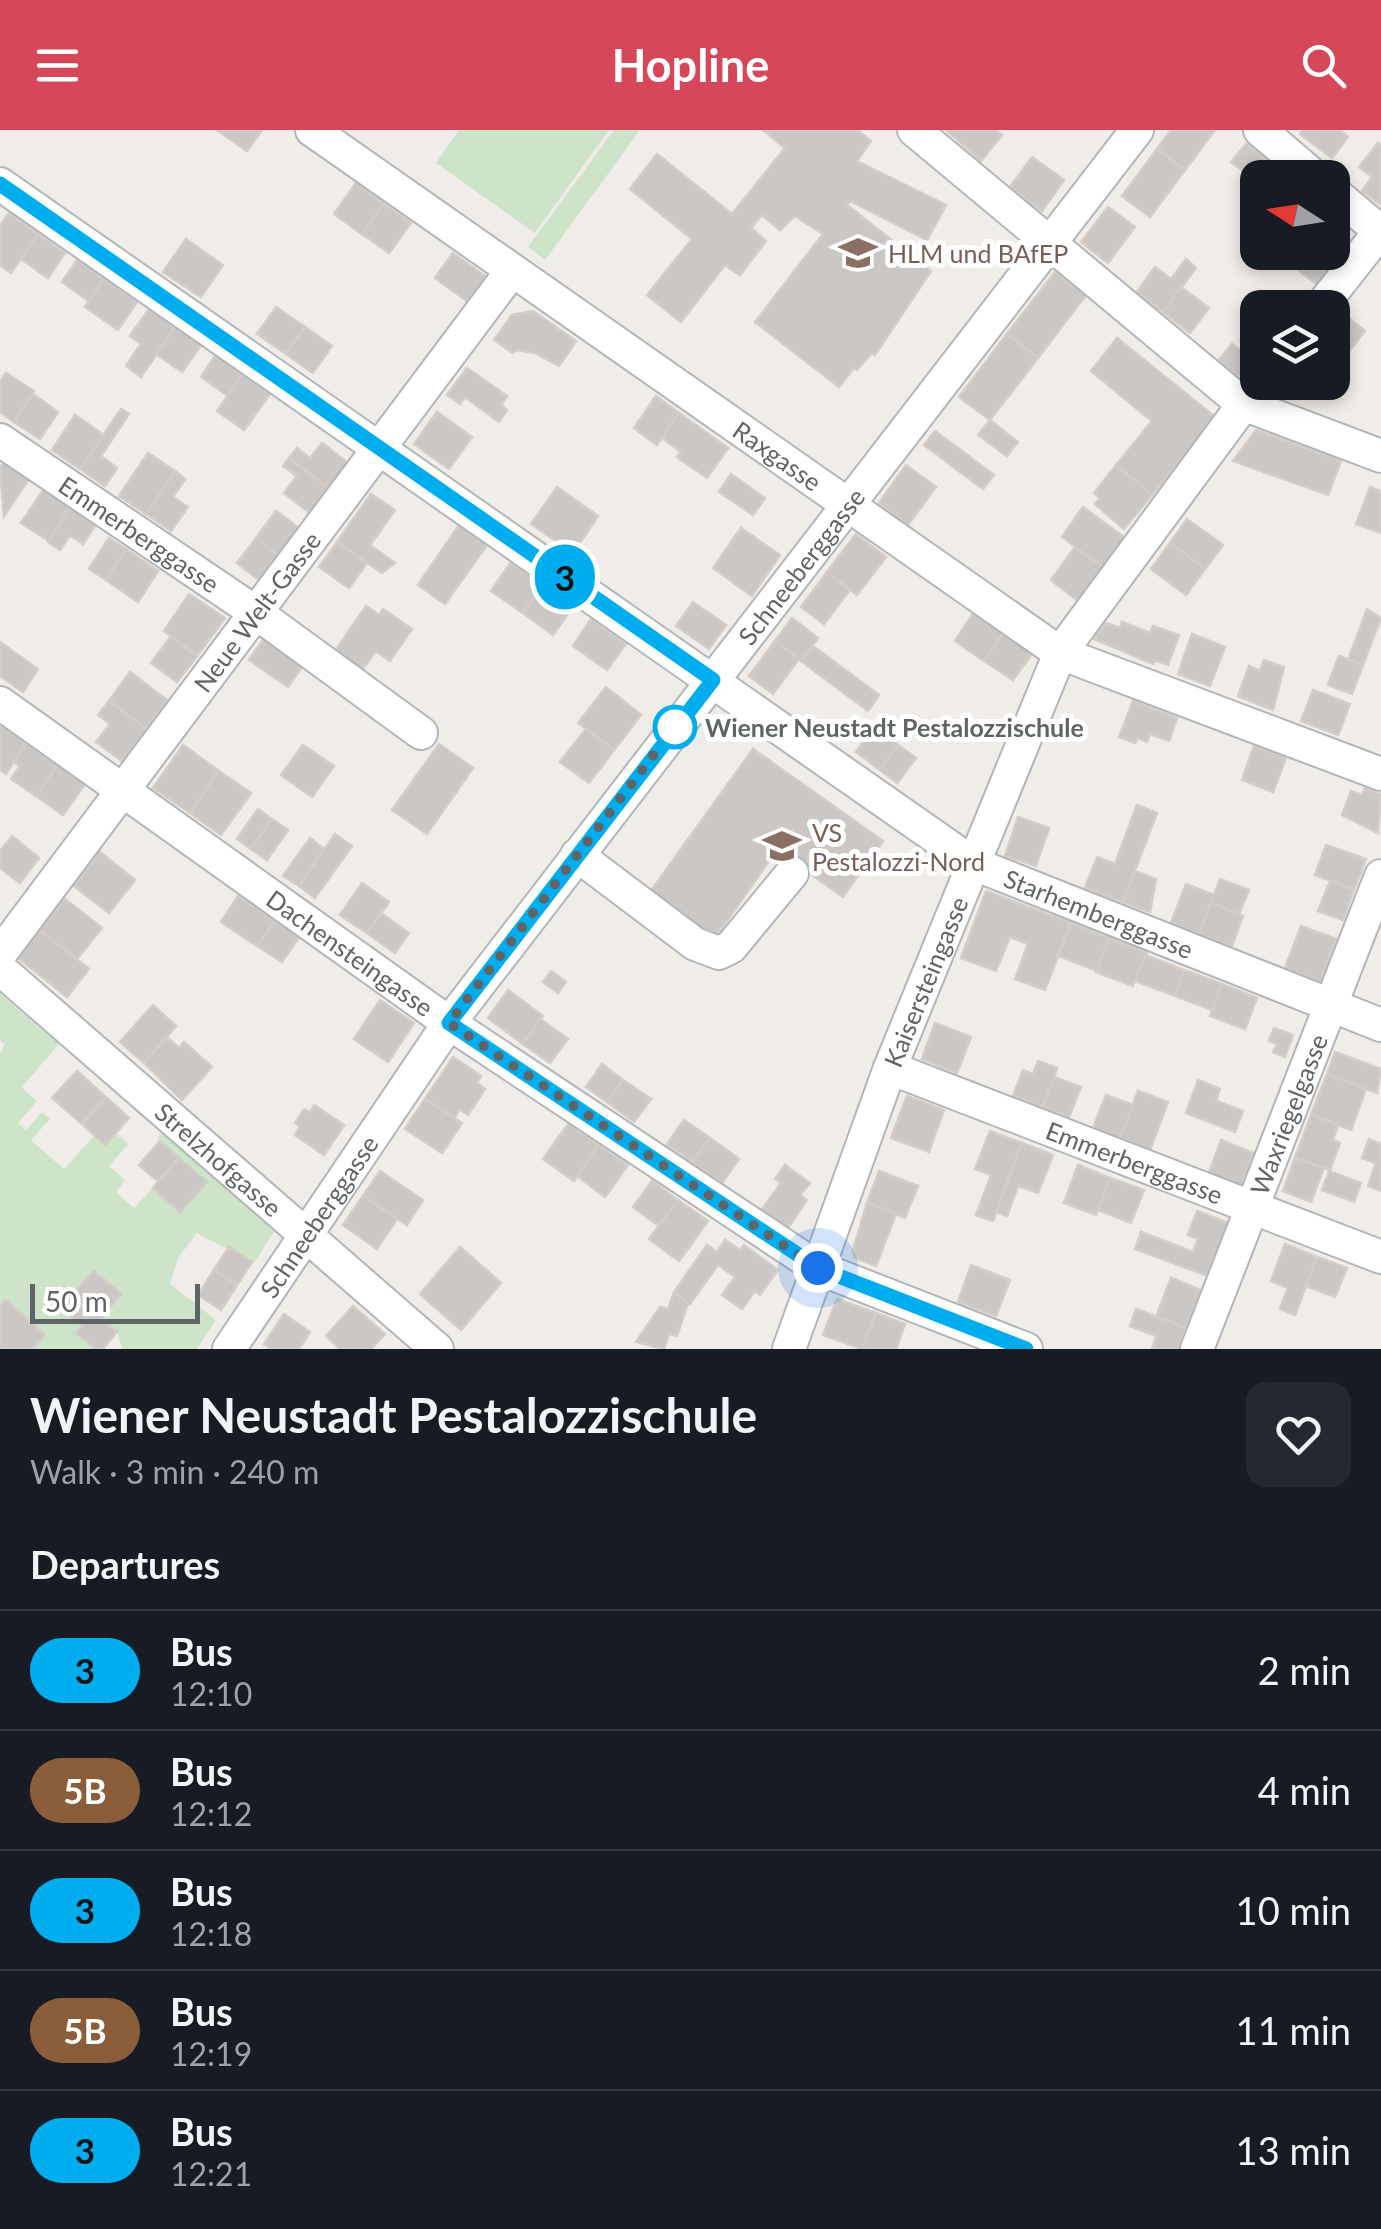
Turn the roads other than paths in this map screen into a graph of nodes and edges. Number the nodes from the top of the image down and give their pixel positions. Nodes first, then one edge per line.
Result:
1 (312, 130) edge
2 (914, 130) edge
3 (1137, 130) edge
4 (1260, 130) edge
5 (1295, 160) edge
6 (0, 184) edge
7 (1350, 206) edge
8 (1381, 231) edge
9 (1052, 242) junction
10 (511, 272) junction
11 (1334, 290) edge
12 (1240, 385) edge
13 (1246, 400) edge
14 (1265, 400) edge
15 (0, 440) edge
16 (379, 448) junction
17 (1381, 456) edge
18 (844, 505) junction
19 (255, 612) junction
20 (1060, 653) junction
21 (713, 680) junction
22 (0, 703) edge
23 (421, 732) dead end
24 (1381, 774) edge
25 (122, 788) junction
26 (577, 854) junction
27 (974, 864) junction
28 (792, 872) dead end
29 (1381, 876) edge
30 (0, 954) edge
31 (0, 970) edge
32 (1332, 1007) junction
33 (449, 1023) junction
34 (1381, 1026) edge
35 (890, 1068) junction
36 (1251, 1207) junction
37 (306, 1236) junction
38 (1381, 1257) edge
39 (818, 1268) junction
40 (229, 1349) edge
41 (438, 1349) edge
42 (789, 1349) edge
43 (1026, 1349) edge
44 (1197, 1349) edge

1 - 10 street, Raxgasse
2 - 9 street
3 - 9 street, Schneeberggasse
4 - 5 street
6 - 16 street, Starhemberggasse
7 - 8 street
8 - 11 street
9 - 12 street
9 - 18 street, Schneeberggasse
10 - 16 street, Neue Welt-Gasse
10 - 18 street, Raxgasse
13 - 20 street, Kaisersteingasse
14 - 17 street
15 - 19 street, Emmerberggasse
16 - 19 street, Neue Welt-Gasse
16 - 21 street, Starhemberggasse
18 - 20 street, Raxgasse
18 - 21 street, Schneeberggasse
19 - 23 street, Emmerberggasse
19 - 25 street, Neue Welt-Gasse
20 - 24 street, Raxgasse
20 - 27 street, Kaisersteingasse
21 - 26 street, Schneeberggasse
21 - 27 street, Starhemberggasse
22 - 25 street, Dachensteingasse
25 - 30 street, Neue Welt-Gasse
25 - 33 street, Dachensteingasse
26 - 28 street
26 - 33 street, Schneeberggasse
27 - 32 street, Starhemberggasse
27 - 35 street, Kaisersteingasse
29 - 32 street, Waxriegelgasse
31 - 37 street, Strelzhofgasse
32 - 34 street, Starhemberggasse
32 - 36 street, Waxriegelgasse
33 - 37 street, Schneeberggasse
33 - 39 street, Dachensteingasse
35 - 36 street, Emmerberggasse
35 - 39 street, Kaisersteingasse
36 - 38 street, Emmerberggasse
36 - 44 street, Waxriegelgasse
37 - 40 street, Schneeberggasse
37 - 41 street, Strelzhofgasse
39 - 42 street, Kaisersteingasse
39 - 43 street, Dachensteingasse

